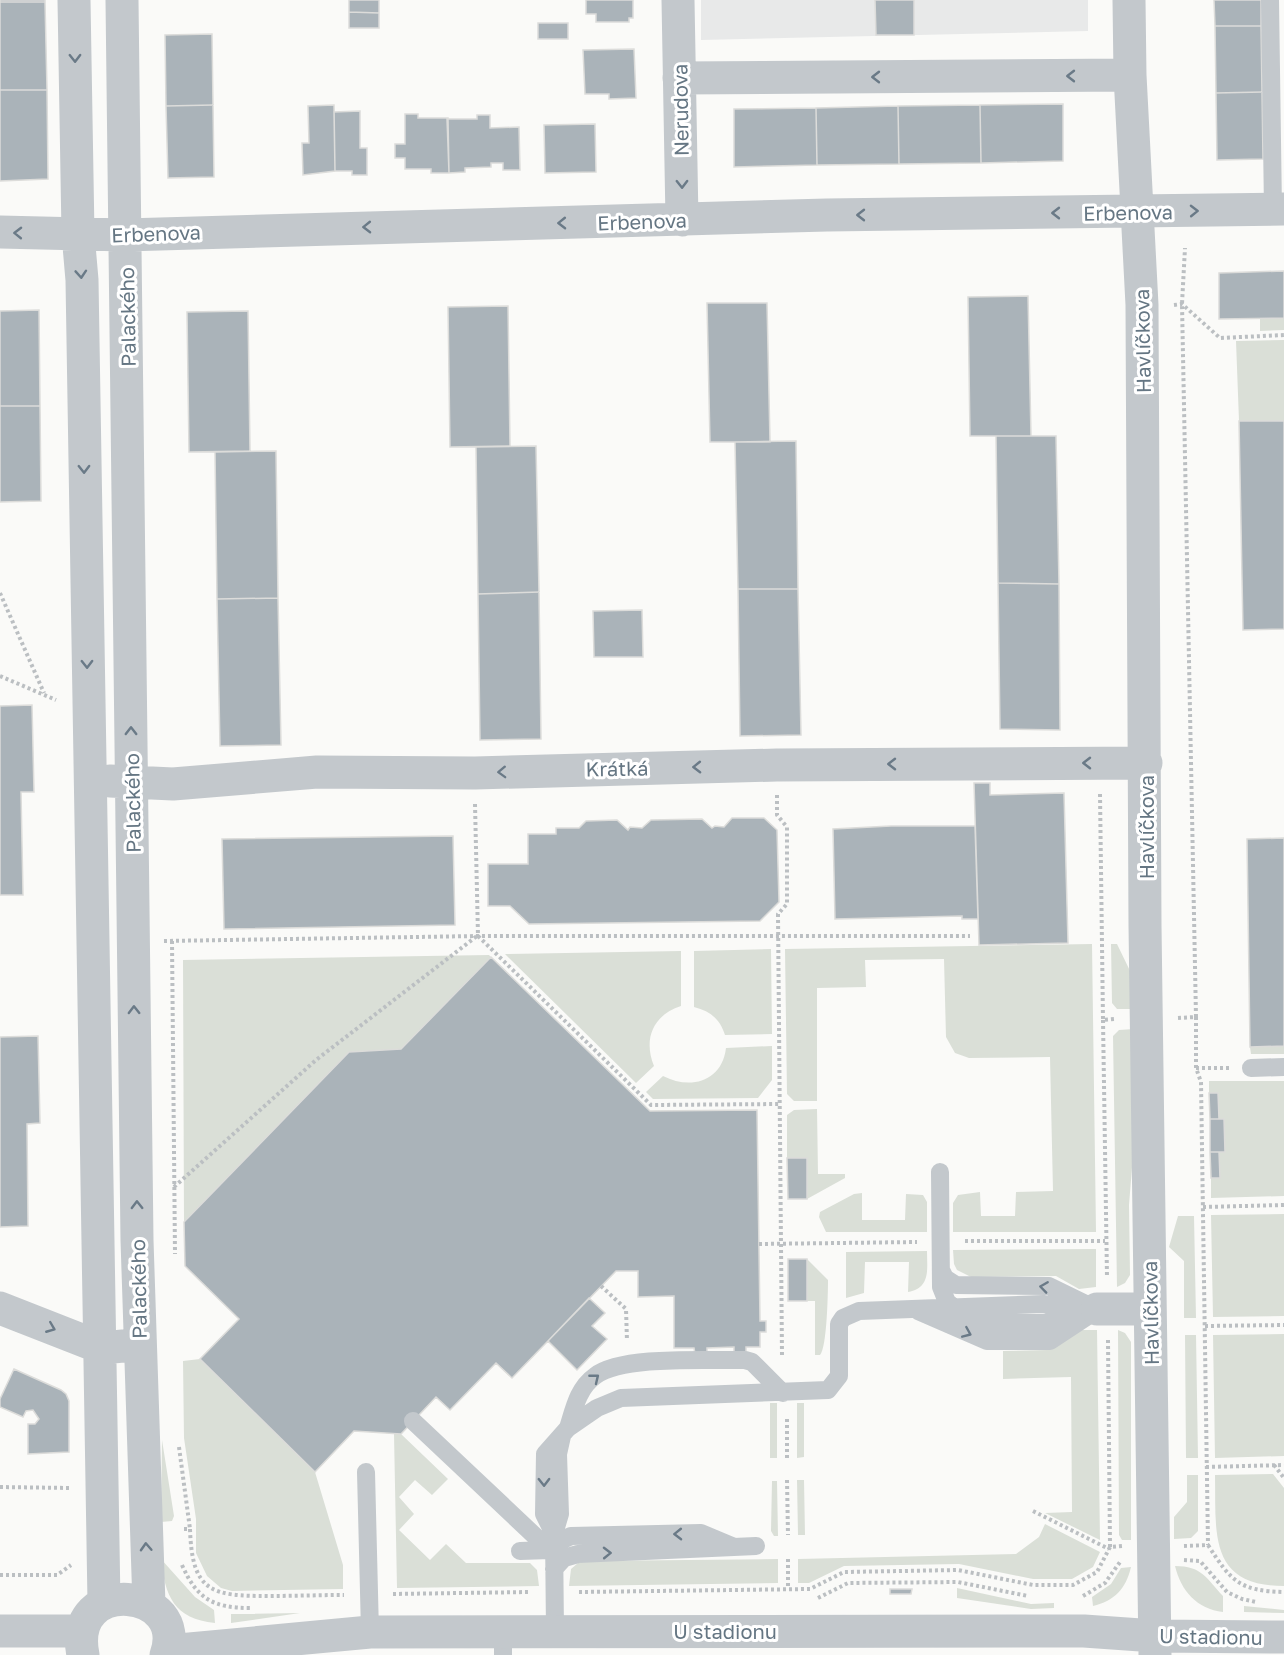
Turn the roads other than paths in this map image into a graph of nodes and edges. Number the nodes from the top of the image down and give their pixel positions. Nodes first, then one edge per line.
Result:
1 (74, 0) edge
2 (122, 0) edge
3 (678, 0) edge
4 (1129, 0) edge
5 (1270, 0) edge
6 (1130, 75) junction
7 (679, 78) junction
8 (1279, 209) edge
9 (1136, 213) junction
10 (682, 220) junction
11 (0, 232) edge
12 (78, 234) junction
13 (125, 235) junction
14 (1146, 763) junction
15 (89, 781) junction
16 (132, 781) junction
17 (1284, 1067) edge
18 (1251, 1068) road end
19 (940, 1172) dead end
20 (945, 1290) junction
21 (0, 1308) edge
22 (1096, 1309) junction
23 (1150, 1309) junction
24 (914, 1310) junction
25 (140, 1345) junction
26 (102, 1348) junction
27 (783, 1393) junction
28 (413, 1421) dead end
29 (565, 1431) junction
30 (366, 1472) dead end
31 (756, 1546) dead end
32 (520, 1551) dead end
33 (553, 1551) junction
34 (104, 1603) junction
35 (150, 1605) junction
36 (0, 1631) edge
37 (555, 1631) junction
38 (370, 1632) junction
39 (1284, 1637) edge
40 (83, 1643) edge
41 (503, 1643) edge
42 (1155, 1645) edge
43 (167, 1653) edge

1 -> 12 street, Palackého
2 - 13 street, Palackého
3 - 7 street, Nerudova
4 - 6 street, Havlíčkova
5 - 8 lane
6 -> 7 street
6 - 9 street, Havlíčkova
7 -> 10 street, Nerudova
9 -> 8 street, Erbenova
9 -> 10 street, Erbenova
9 - 14 street, Havlíčkova
10 -> 13 street, Erbenova
12 -> 11 street, Erbenova
12 - 13 street, Erbenova
12 -> 15 street, Palackého
16 -> 13 street, Palackého
14 -> 16 street, Krátká
14 - 23 street, Havlíčkova
15 - 16 street, Krátká
15 - 26 street, Palackého
25 -> 16 street, Palackého
17 - 18 lane
19 - 20 lane
20 - 22 lane
22 -> 20 lane
20 - 24 lane
21 -> 26 street
22 - 23 street
24 -> 22 lane
23 - 42 street, Havlíčkova
24 - 27 lane
25 - 26 street
35 -> 25 street, Palackého
26 - 34 street, Palackého
27 - 29 lane
29 -> 27 lane
28 - 33 lane
29 - 33 lane
30 - 38 lane
31 - 33 lane
32 - 33 lane
33 - 37 lane
34 - 35 street
34 - 40 street
35 - 43 street, U stadionu
36 - 40 street
37 - 41 street, U stadionu
37 - 42 street, U stadionu
38 - 41 street, U stadionu
38 - 43 street, U stadionu
39 - 42 street, U stadionu

